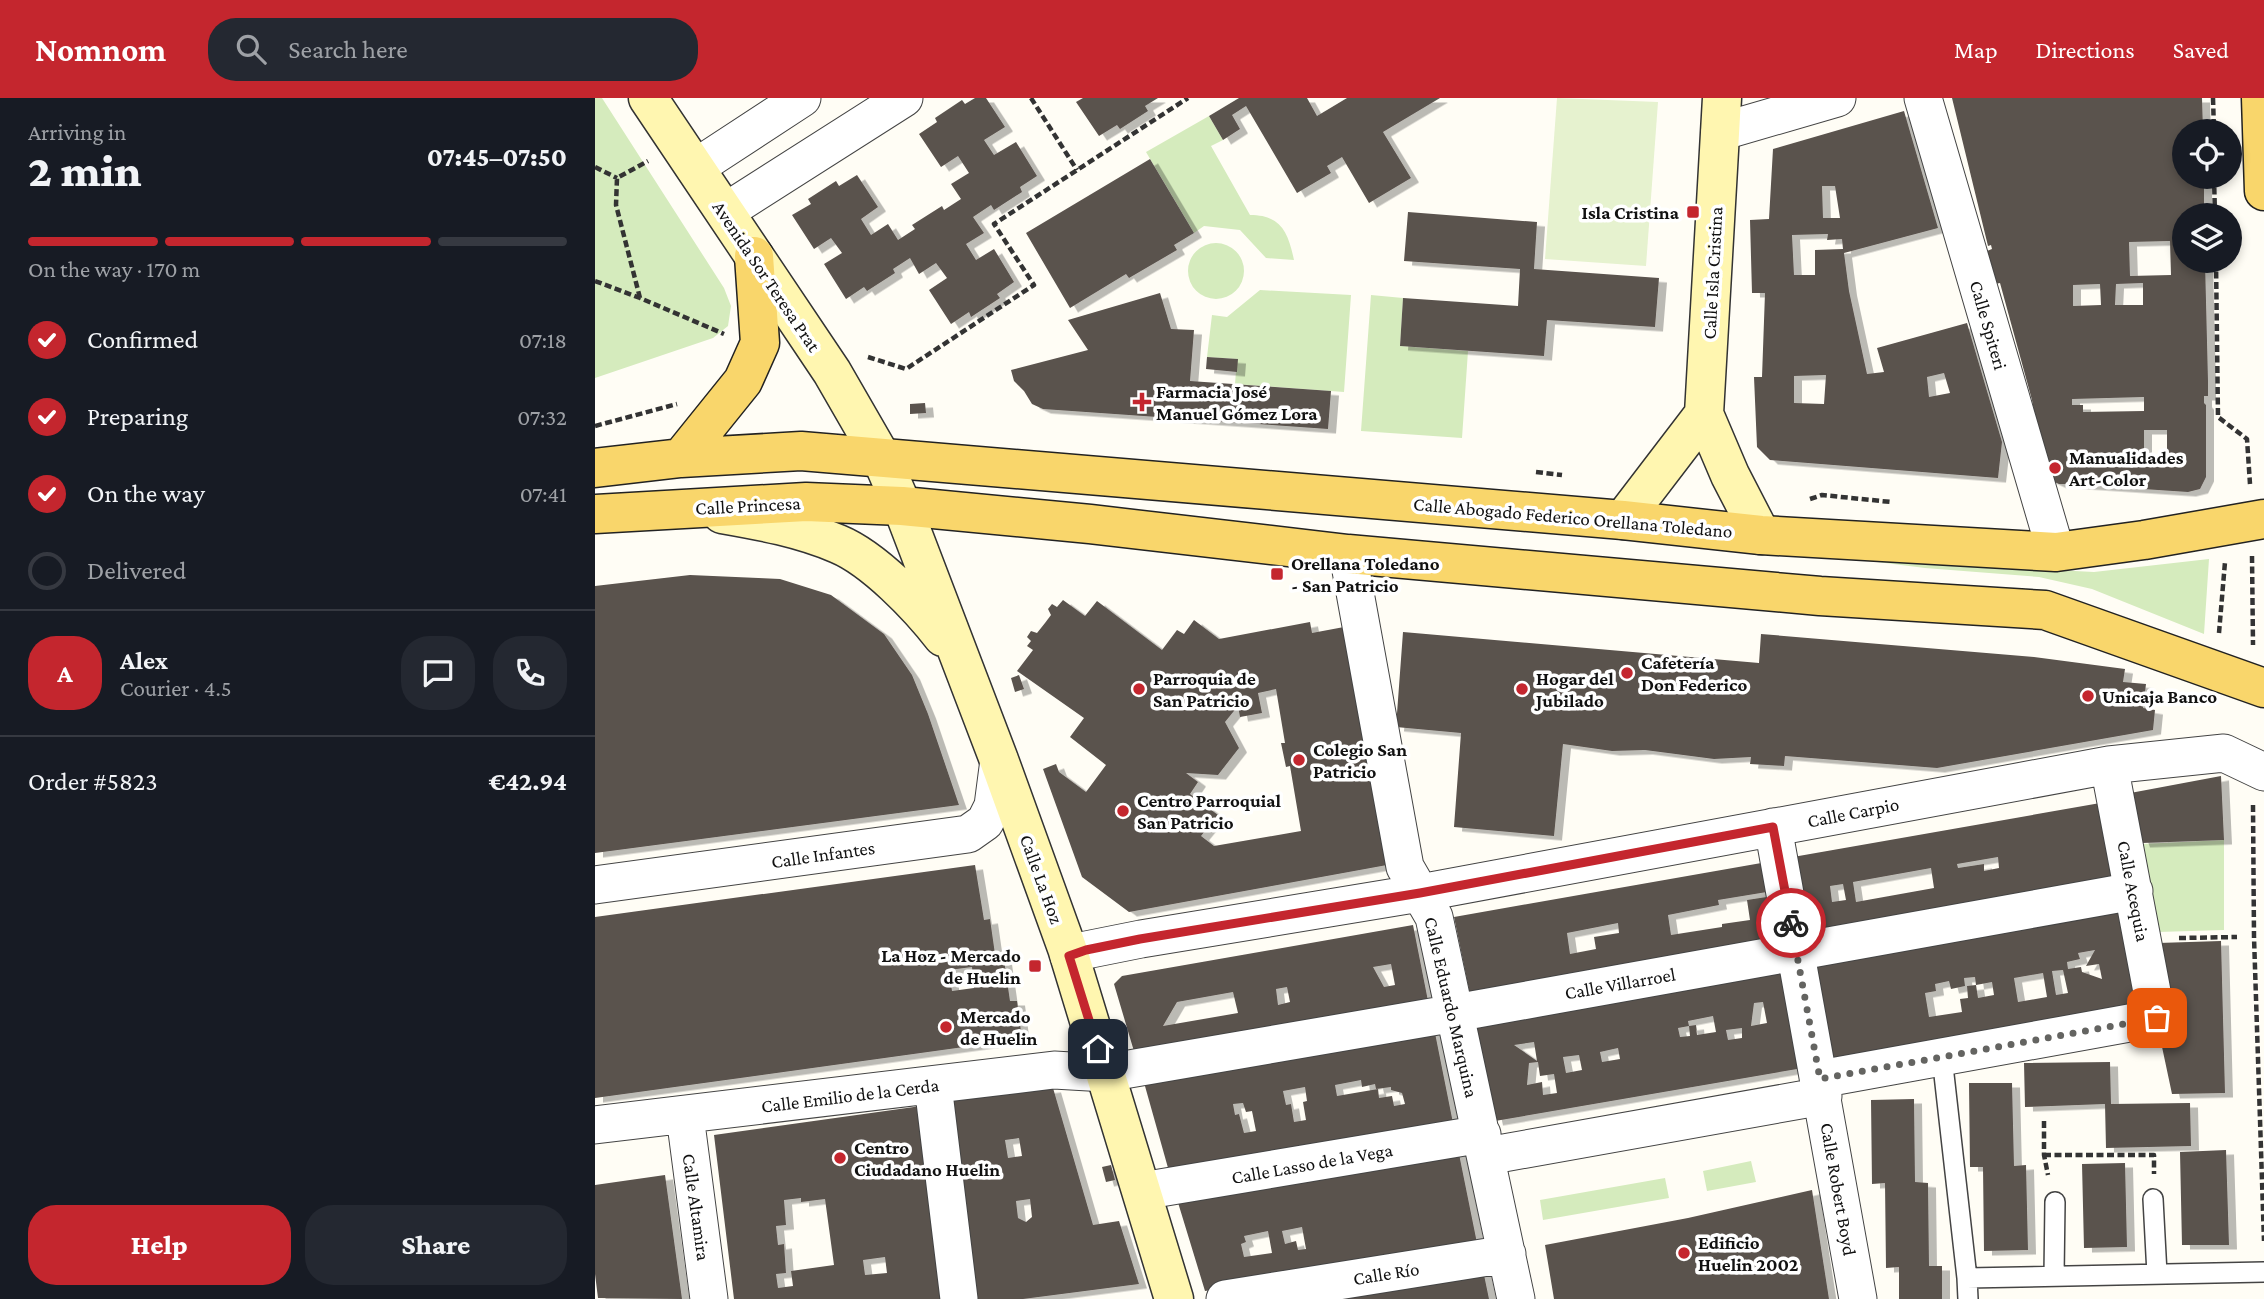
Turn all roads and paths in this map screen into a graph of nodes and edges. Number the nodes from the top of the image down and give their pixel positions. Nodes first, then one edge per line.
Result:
1 (648, 98) edge
2 (802, 98) edge
3 (904, 98) edge
4 (1031, 98) edge
5 (1188, 98) edge
6 (1837, 98) edge
7 (1923, 98) edge
8 (2213, 98) edge
9 (2262, 98) edge
10 (1721, 115) edge
11 (2214, 119) edge
12 (641, 150) dead end
13 (595, 167) edge
14 (695, 168) junction
15 (1077, 170) junction
16 (617, 178) junction
17 (2264, 191) edge
18 (725, 212) junction
19 (754, 256) junction
20 (2216, 273) edge
21 (595, 281) edge
22 (640, 298) junction
23 (728, 337) dead end
24 (868, 356) dead end
25 (674, 404) dead end
26 (1704, 414) junction
27 (595, 426) edge
28 (881, 457) junction
29 (681, 458) junction
30 (595, 468) edge
31 (902, 506) junction
32 (684, 508) junction
33 (595, 514) edge
34 (1623, 520) junction
35 (2258, 520) edge
36 (1761, 535) junction
37 (2225, 550) dead end
38 (2056, 552) junction
39 (1347, 554) junction
40 (1820, 596) junction
41 (2218, 643) dead end
42 (961, 661) junction
43 (2259, 687) edge
44 (999, 760) junction
45 (2109, 765) junction
46 (2258, 769) edge
47 (1773, 827) junction
48 (595, 885) edge
49 (2134, 891) junction
50 (1420, 893) junction
51 (2238, 937) dead end
52 (2167, 938) dead end
53 (1796, 951) junction
54 (1069, 956) junction
55 (1455, 1013) junction
56 (2157, 1018) joint
57 (1942, 1057) junction
58 (1106, 1073) junction
59 (933, 1085) junction
60 (1821, 1088) junction
61 (685, 1116) junction
62 (2044, 1121) dead end
63 (595, 1125) edge
64 (1485, 1145) junction
65 (2044, 1155) junction
66 (2154, 1155) dead end
67 (1142, 1191) junction
68 (2154, 1199) dead end
69 (2055, 1202) joint
70 (2264, 1241) edge
71 (1507, 1254) junction
72 (2264, 1272) edge
73 (2157, 1274) junction
74 (2054, 1276) junction
75 (1967, 1278) junction
76 (709, 1299) edge
77 (959, 1299) edge
78 (1174, 1299) edge
79 (1224, 1299) edge
80 (1516, 1299) edge
81 (1858, 1299) edge
82 (1968, 1299) edge

1 - 14 main road, Avenida Sor Teresa Prat
2 - 14 street
3 - 18 street
4 - 15 path
5 - 15 path
6 - 10 street, Calle Isla Cristina
7 - 38 street, Calle Spiteri
8 - 11 path
9 - 17 main road
10 - 26 main road, Calle Isla Cristina
12 - 16 path
13 - 16 path
14 - 18 main road, Avenida Sor Teresa Prat
15 - 24 path
16 - 22 path
18 - 19 main road, Avenida Sor Teresa Prat
19 - 28 main road, Avenida Sor Teresa Prat
19 - 29 main road
20 - 35 path
21 - 22 path
22 - 23 path
25 - 27 path
26 - 34 main road
26 - 36 main road, Calle Isla Cristina
28 - 29 main road
28 - 31 main road, Avenida Sor Teresa Prat
28 - 34 main road, Calle Abogado Federico Orellana Toledano
29 - 30 main road
31 - 32 main road, Calle Princesa
31 - 39 main road
31 - 42 main road, Calle La Hoz
32 - 33 main road, Calle Princesa
32 - 42 main road
34 - 36 main road, Calle Abogado Federico Orellana Toledano
35 - 38 main road, Calle Abogado Federico Orellana Toledano
35 - 43 path
36 - 38 main road, Calle Abogado Federico Orellana Toledano
36 - 40 main road
37 - 41 path
39 - 40 main road
39 - 50 street, Calle Eduardo Marquina
40 - 43 main road
42 - 44 main road, Calle La Hoz
44 - 48 street, Calle Infantes
44 - 54 main road, Calle La Hoz
45 - 46 street, Calle Carpio
45 - 47 street, Calle Carpio
45 - 49 street, Calle Acequia
46 - 70 path
47 - 50 street, Calle Carpio
47 - 53 street, Calle Robert Boyd
49 - 53 street, Calle Villarroel
49 - 56 street, Calle Acequia
50 - 54 street, Calle Carpio
50 - 55 street, Calle Eduardo Marquina
51 - 52 path
53 - 55 street, Calle Villarroel
53 - 60 street, Calle Robert Boyd
54 - 58 main road, Calle La Hoz
55 - 58 street, Calle Villarroel
55 - 64 street, Calle Eduardo Marquina
56 - 57 street, Calle Lasso de la Vega
57 - 60 street, Calle Lasso de la Vega
57 - 75 lane
58 - 59 street, Calle Emilio de la Cerda
58 - 67 main road, Calle La Hoz
59 - 61 street, Calle Emilio de la Cerda
59 - 77 street
60 - 64 street, Calle Lasso de la Vega
60 - 81 street, Calle Robert Boyd
61 - 63 street, Calle Emilio de la Cerda
61 - 76 street, Calle Altamira
62 - 65 path
64 - 67 street, Calle Lasso de la Vega
64 - 71 street, Calle Eduardo Marquina
65 - 66 path
65 - 69 path
67 - 78 main road, Calle La Hoz
68 - 73 lane
69 - 74 lane
71 - 79 street, Calle Río
71 - 80 street, Calle Eduardo Marquina
72 - 73 lane
73 - 74 lane
74 - 75 lane
75 - 82 lane

